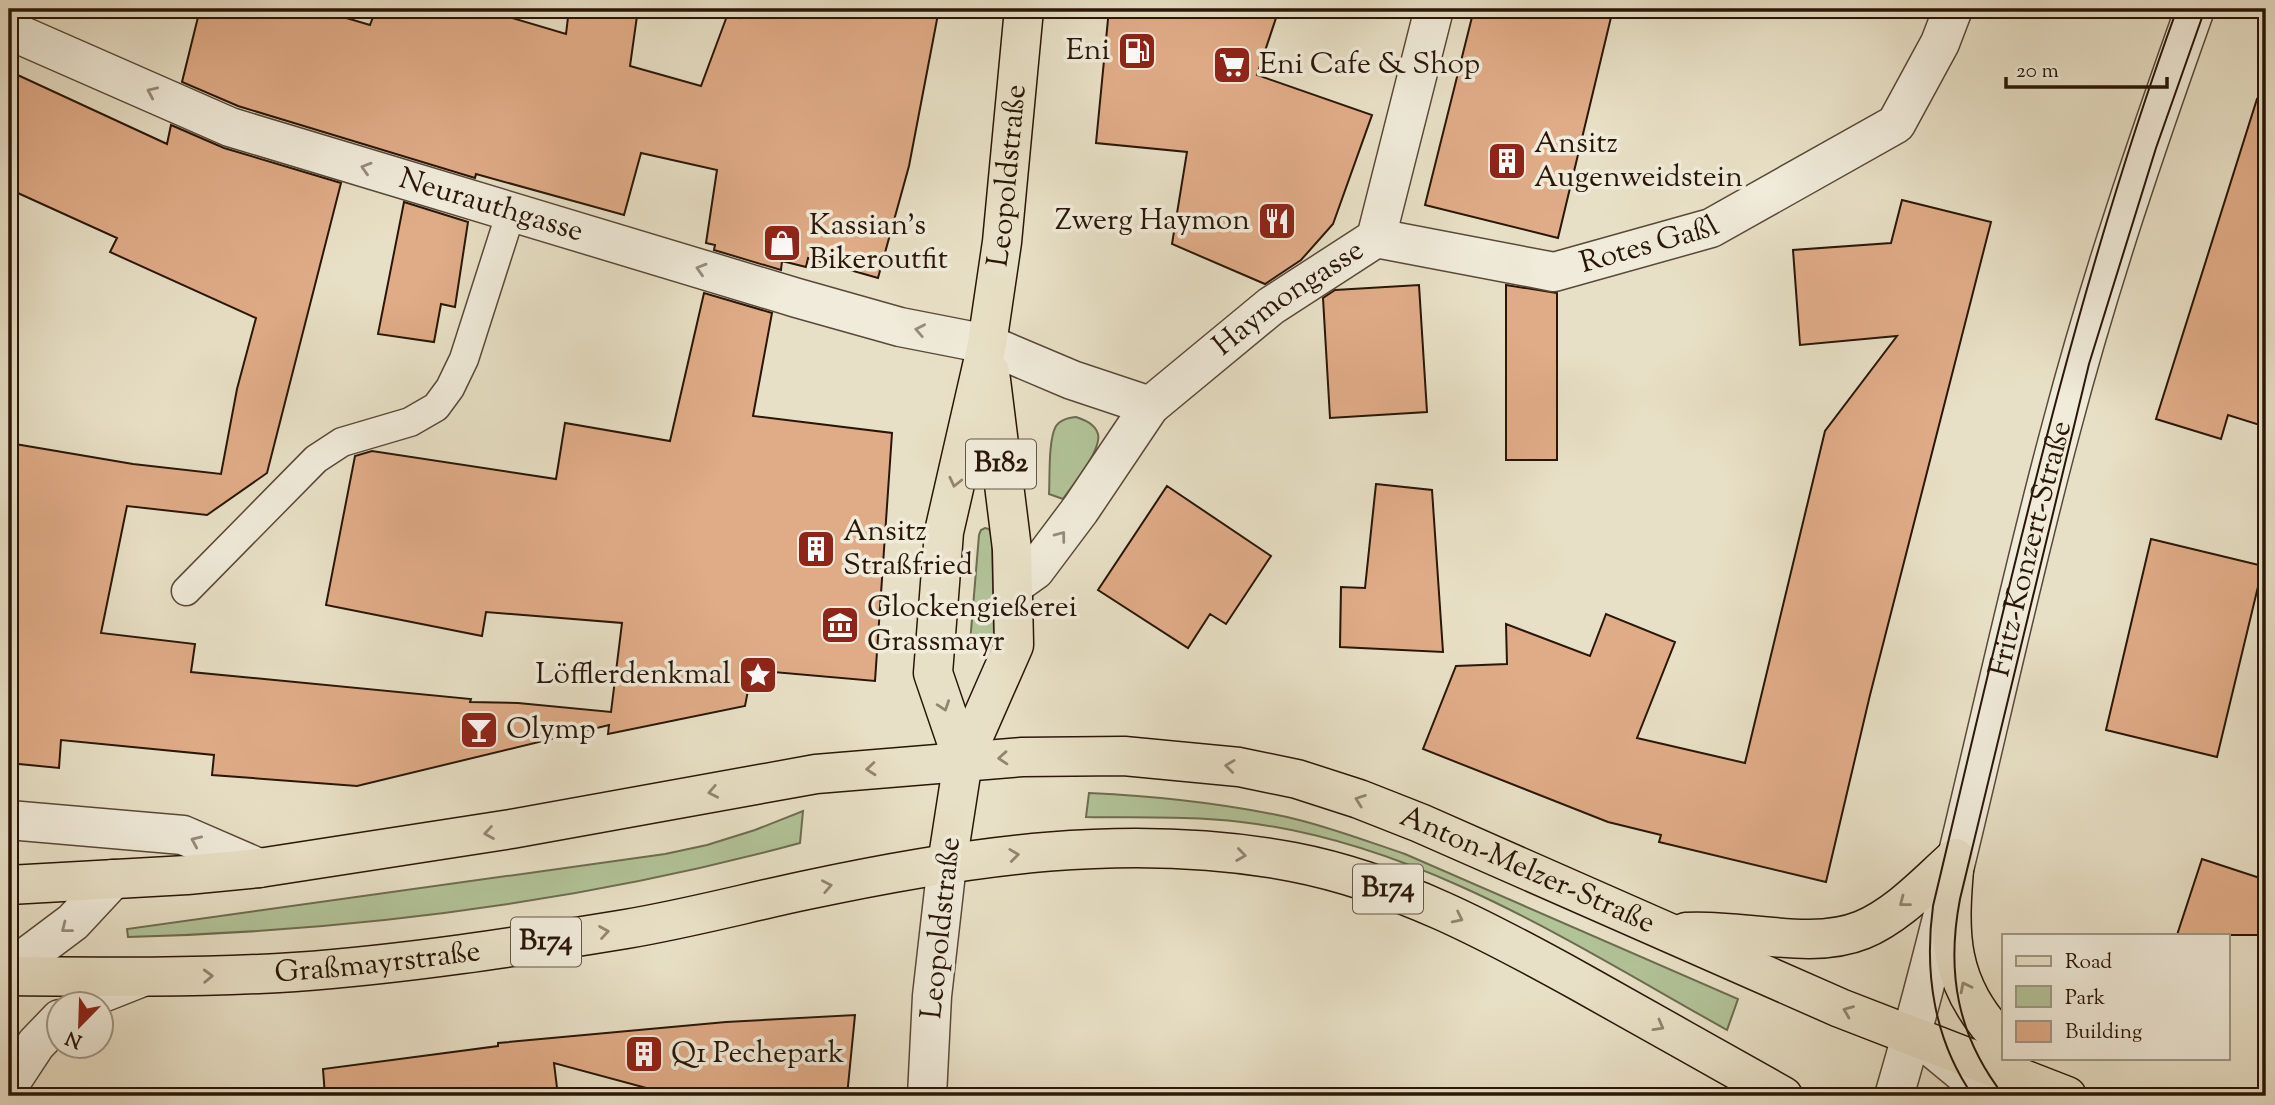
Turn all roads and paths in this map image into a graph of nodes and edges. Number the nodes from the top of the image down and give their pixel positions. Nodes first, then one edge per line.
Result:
1 (1024, 9) edge
2 (1434, 9) edge
3 (1954, 9) edge
4 (2195, 9) edge
5 (9, 30) edge
6 (511, 212) junction
7 (1376, 238) junction
8 (987, 344) junction
9 (1150, 405) junction
10 (1014, 585) junction
11 (186, 591) dead end
12 (963, 761) junction
13 (9, 820) edge
14 (1955, 858) junction
15 (947, 864) junction
16 (258, 868) junction
17 (113, 879) junction
18 (9, 885) edge
19 (1670, 933) junction
20 (9, 970) edge
21 (9, 976) edge
22 (140, 978) junction
23 (110, 990) edge
24 (46, 1034) edge
25 (1912, 1037) junction
26 (2002, 1041) edge
27 (2021, 1060) edge
28 (9, 1085) edge
29 (2063, 1095) edge
30 (928, 1096) edge
31 (1783, 1096) edge
32 (1894, 1096) edge
33 (1983, 1096) edge

1 - 8 main road, Leopoldstraße / B182
2 - 7 street, Haymongasse
3 - 7 street, Rotes Gaßl
4 - 14 street, Fritz-Konzert-Straße
6 -> 5 street, Neurauthgasse
8 -> 6 street, Neurauthgasse
6 - 11 lane
7 - 9 street, Haymongasse
8 - 9 street
8 - 10 main road, Leopoldstraße / B182
8 -> 12 main road, Leopoldstraße / B182
10 -> 9 street, Haymongasse
10 - 12 main road, Leopoldstraße / B182
12 - 15 main road, Leopoldstraße
12 -> 16 main road, B174
19 -> 12 main road, Anton-Melzer-Straße / B174
16 -> 13 street
14 -> 19 main road
14 - 25 street, Fritz-Konzert-Straße
26 -> 14 main road
22 -> 15 main road, Graßmayrstraße / B174
15 - 30 street, Leopoldstraße
15 -> 31 main road, B174
16 - 17 main road, B174
17 - 18 main road, B174
17 -> 20 street
25 -> 19 main road, Anton-Melzer-Straße / B174
21 - 22 main road, Graßmayrstraße / B174
22 - 23 street
24 - 28 street
25 - 29 main road, Anton-Melzer-Straße / B174
25 - 32 street, Fritz-Konzert-Straße
25 - 33 lane
27 - 29 main road

